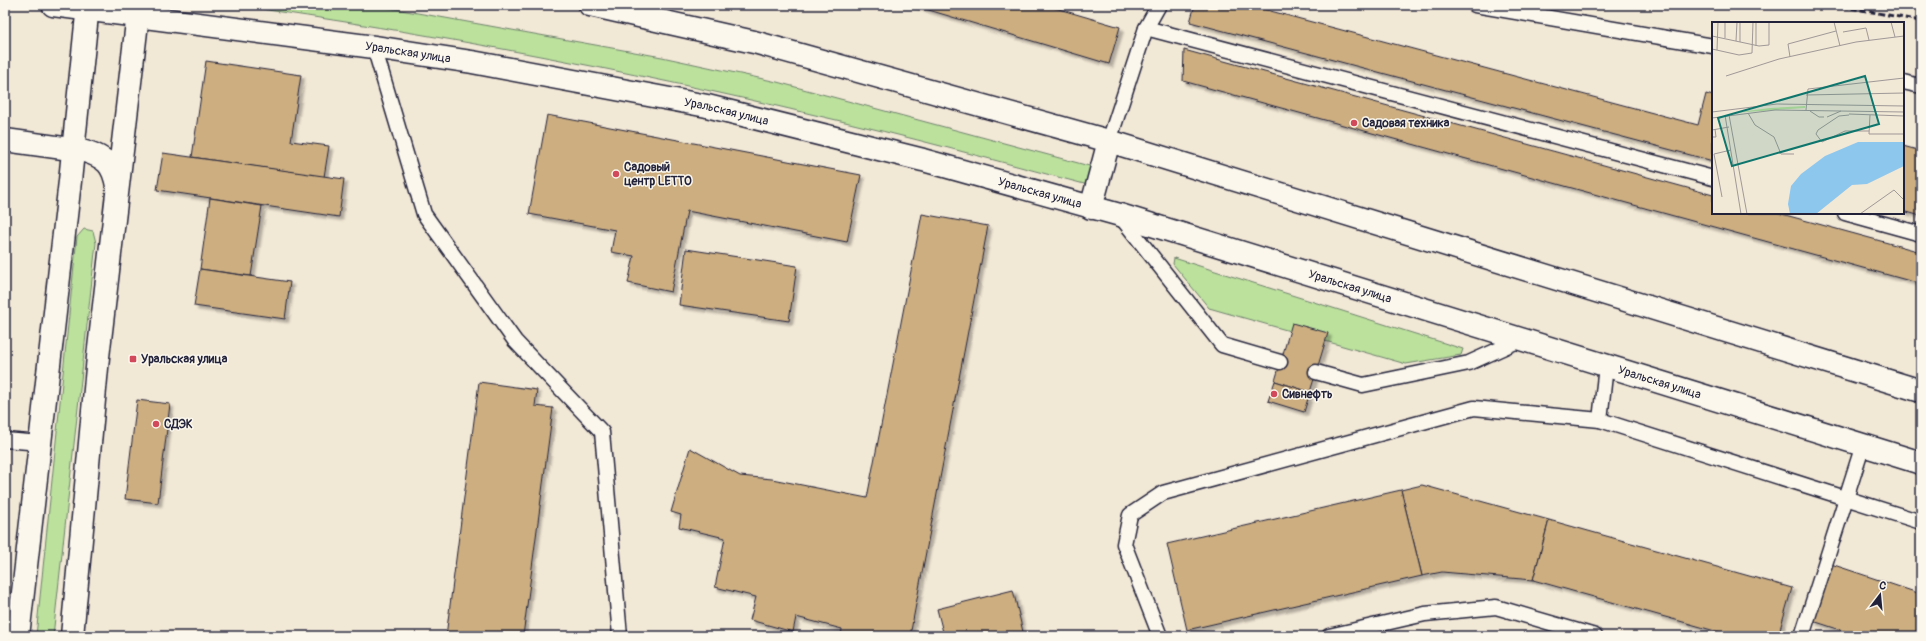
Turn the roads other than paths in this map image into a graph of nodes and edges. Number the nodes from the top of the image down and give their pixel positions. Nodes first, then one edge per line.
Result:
1 (53, 5) edge
2 (590, 5) edge
3 (1159, 5) edge
4 (1476, 5) edge
5 (88, 7) edge
6 (138, 11) edge
7 (1146, 28) junction
8 (1712, 46) edge
9 (374, 47) junction
10 (1904, 82) edge
11 (1921, 86) edge
12 (78, 106) junction
13 (5, 140) edge
14 (1109, 140) junction
15 (40, 144) junction
16 (73, 149) junction
17 (1712, 178) edge
18 (70, 181) junction
19 (118, 188) junction
20 (1091, 208) junction
21 (1849, 214) edge
22 (1120, 215) junction
23 (1921, 234) edge
24 (1522, 339) junction
25 (1280, 362) dead end
26 (1606, 366) junction
27 (1316, 372) dead end
28 (1921, 391) edge
29 (1600, 420) junction
30 (5, 440) edge
31 (40, 443) junction
32 (1862, 445) junction
33 (1921, 463) edge
34 (1846, 498) junction
35 (1921, 522) edge
36 (18, 636) edge
37 (72, 636) edge
38 (620, 636) edge
39 (1160, 636) edge
40 (1329, 636) edge
41 (1595, 636) edge
42 (1802, 636) edge

1 - 5 main road, Уральская улица
2 - 14 main road
3 - 7 lane
4 - 8 lane
5 - 6 main road, Уральская улица
5 - 12 main road
6 - 9 main road, Уральская улица
6 - 19 main road
7 - 14 lane
7 - 17 lane
9 - 20 main road, Уральская улица
9 - 38 lane
10 - 11 lane
12 - 15 main road
12 - 16 main road
13 - 15 main road
14 - 20 main road
14 - 28 main road
15 - 16 main road
15 - 18 main road
16 - 18 main road
16 - 19 main road
18 - 31 main road
19 - 37 main road
20 - 22 main road, Уральская улица
21 - 23 lane
22 - 24 main road, Уральская улица
22 - 25 lane
24 - 26 main road, Уральская улица
24 - 27 lane
26 - 29 lane
26 - 32 main road, Уральская улица
29 - 34 lane
29 - 39 lane
30 - 31 lane
31 - 36 main road
32 - 33 main road, Уральская улица
32 - 34 lane
34 - 35 lane
34 - 42 lane
40 - 41 lane

